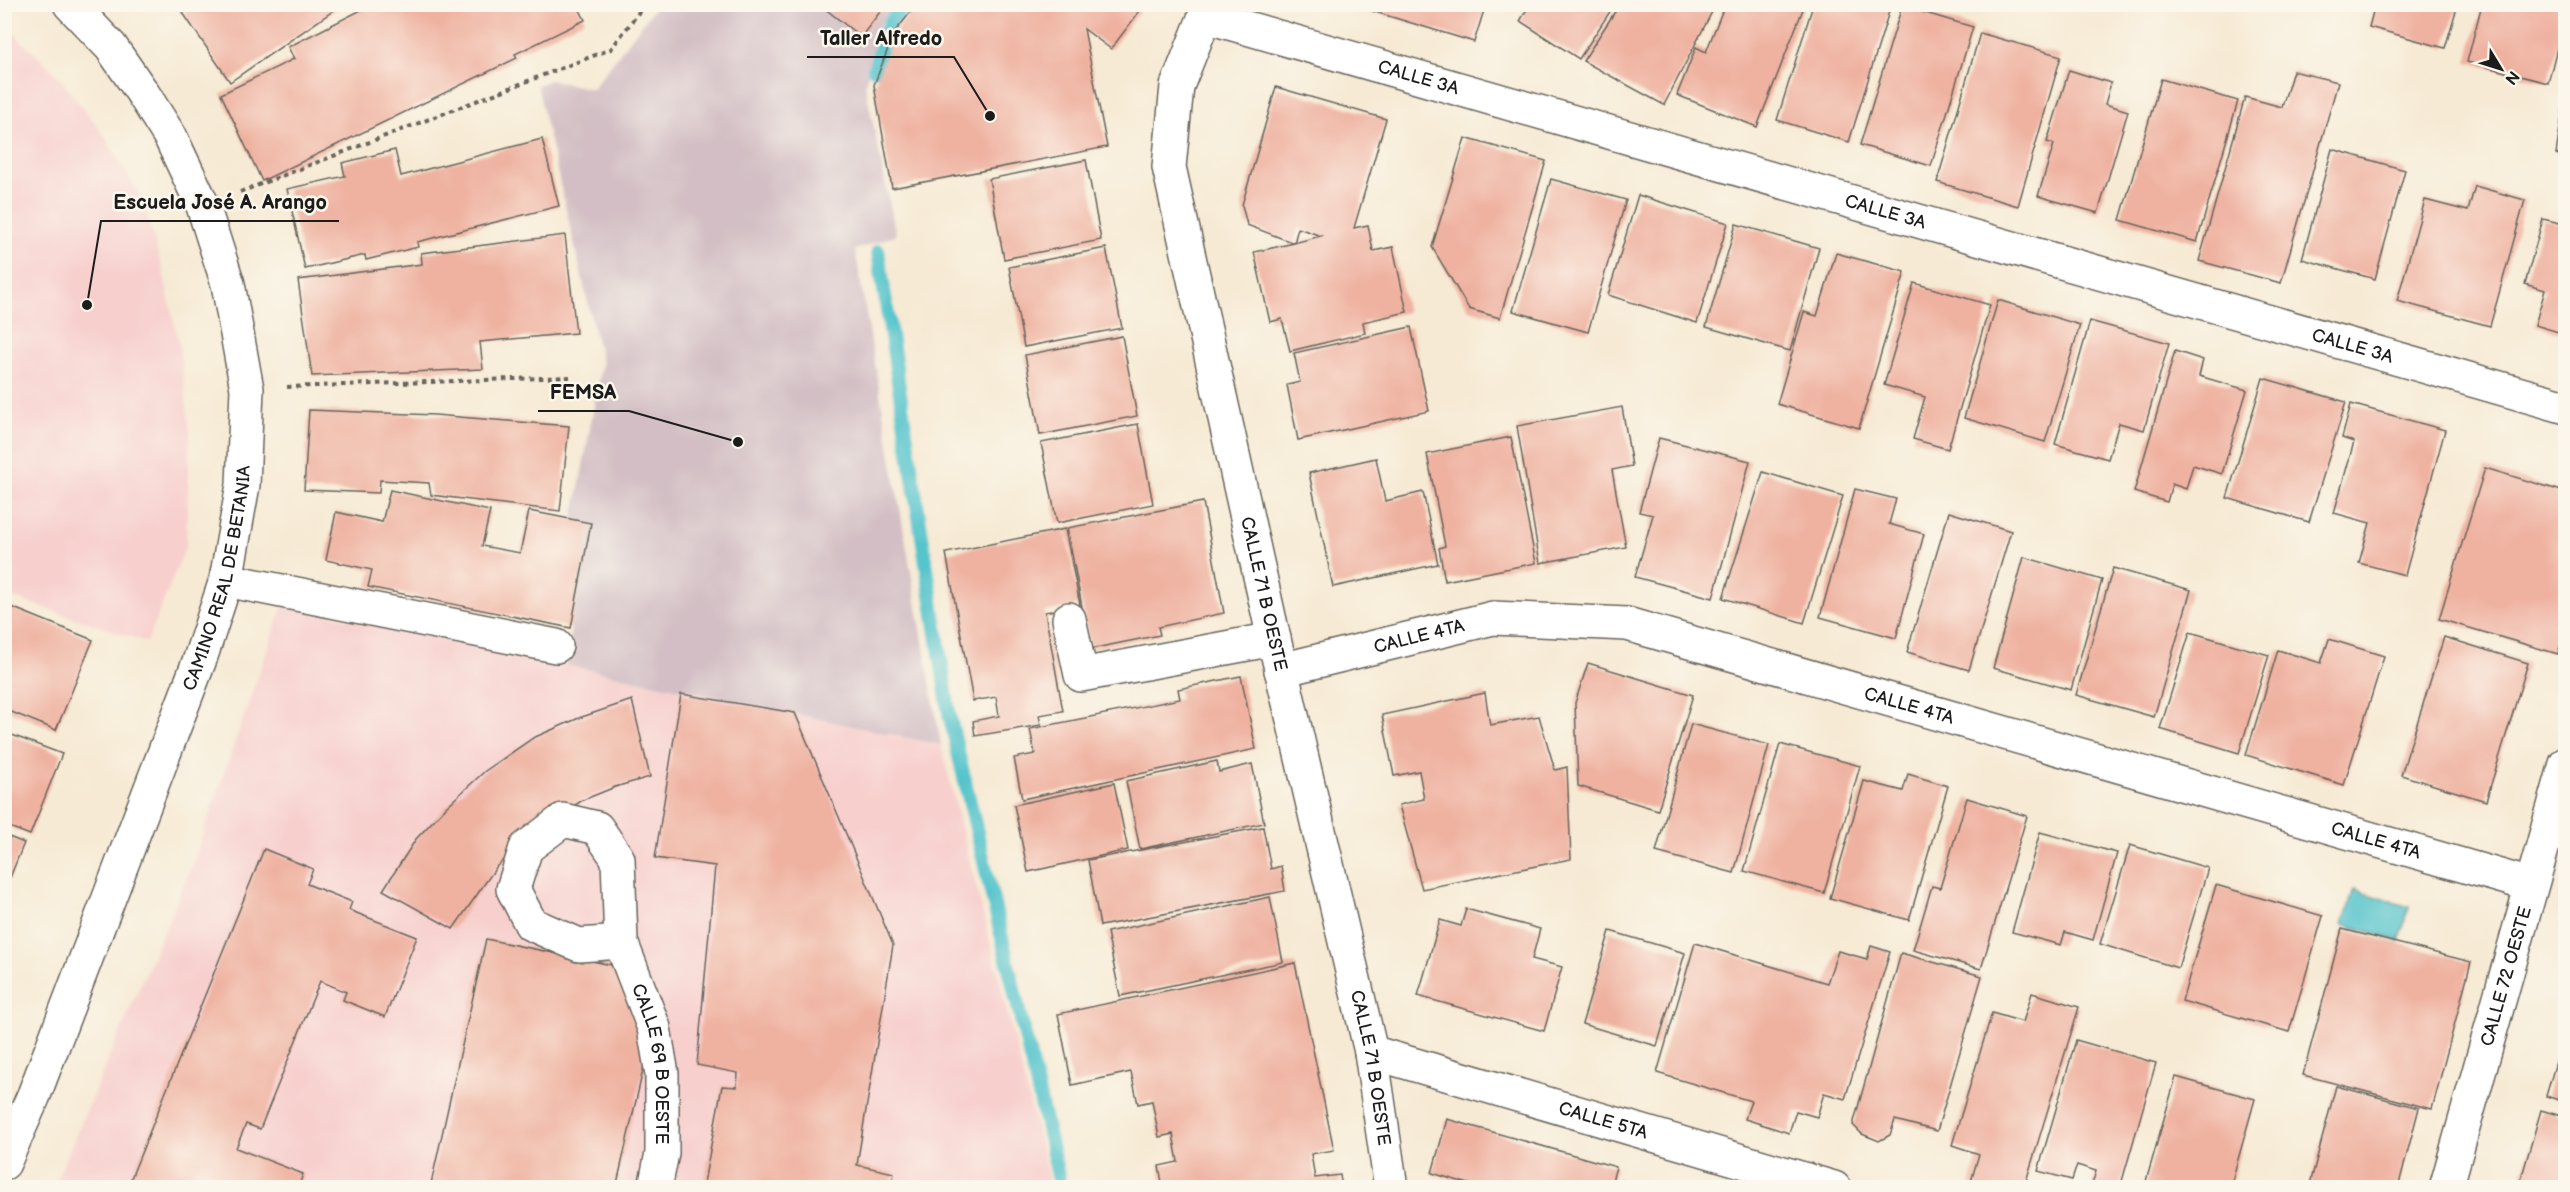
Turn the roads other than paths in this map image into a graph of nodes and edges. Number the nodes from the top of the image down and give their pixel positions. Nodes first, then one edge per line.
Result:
1 (70, 4) edge
2 (1208, 10) edge
3 (2565, 407) edge
4 (226, 580) junction
5 (1069, 619) dead end
6 (1274, 639) junction
7 (556, 646) dead end
8 (1281, 670) junction
9 (2565, 764) edge
10 (2531, 885) junction
11 (621, 942) dead end
12 (1371, 1052) junction
13 (4, 1163) edge
14 (655, 1188) edge
15 (1391, 1188) edge
16 (1834, 1188) edge
17 (2446, 1188) edge

1 - 4 street, CAMINO REAL DE BETANIA
2 - 3 street, CALLE 3A
2 - 6 street, CALLE 71 B OESTE
4 - 7 street
4 - 13 street, CAMINO REAL DE BETANIA
5 - 6 street
6 - 8 street, CALLE 71 B OESTE
8 - 10 street, CALLE 4TA
8 - 12 street, CALLE 71 B OESTE
9 - 10 street, CALLE 72 OESTE
10 - 17 street, CALLE 72 OESTE
11 - 14 street, CALLE 69 B OESTE
12 - 15 street, CALLE 71 B OESTE
12 - 16 street, CALLE 5TA

